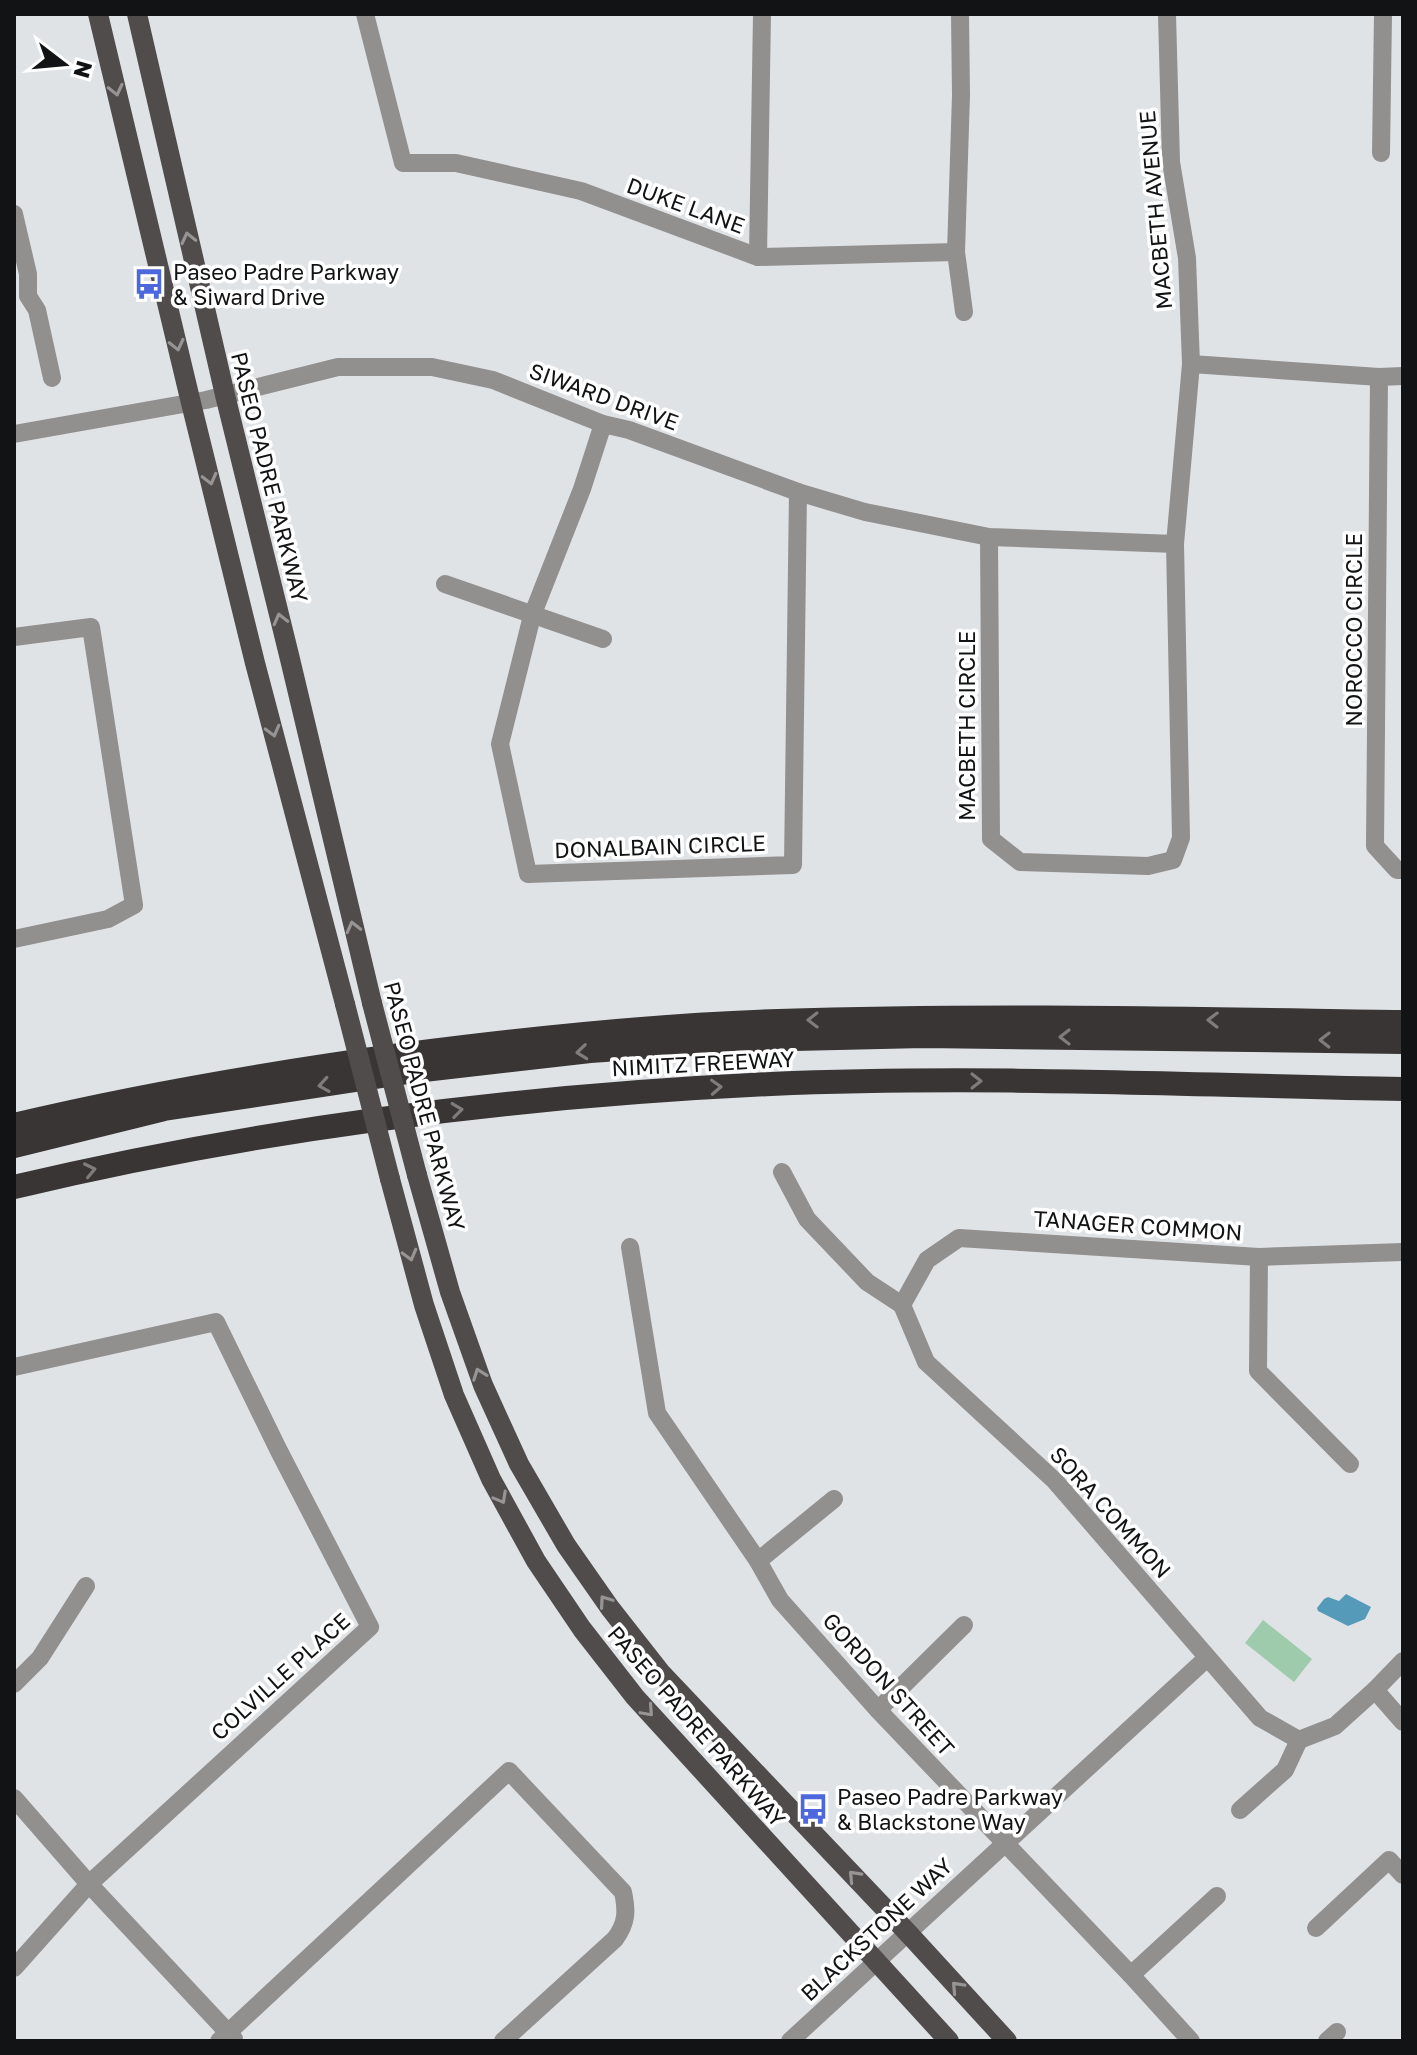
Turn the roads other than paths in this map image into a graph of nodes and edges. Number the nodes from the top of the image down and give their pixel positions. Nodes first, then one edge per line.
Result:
1 (98, 14) edge
2 (137, 14) edge
3 (365, 14) edge
4 (762, 14) edge
5 (960, 14) edge
6 (1167, 14) edge
7 (1383, 14) edge
8 (1381, 153) dead end
9 (14, 214) edge
10 (956, 252) junction
11 (758, 257) junction
12 (21, 298) edge
13 (964, 312) dead end
14 (1191, 364) junction
15 (1403, 376) edge
16 (1379, 377) junction
17 (52, 378) dead end
18 (225, 395) junction
19 (191, 403) junction
20 (603, 424) junction
21 (14, 434) edge
22 (798, 492) junction
23 (989, 537) junction
24 (1175, 544) junction
25 (445, 584) dead end
26 (532, 616) junction
27 (14, 637) edge
28 (603, 639) dead end
29 (1403, 870) edge
30 (14, 939) edge
31 (1403, 1022) edge
32 (1403, 1042) edge
33 (1403, 1089) edge
34 (14, 1125) edge
35 (14, 1146) edge
36 (782, 1172) dead end
37 (14, 1187) edge
38 (630, 1247) dead end
39 (1403, 1252) edge
40 (1259, 1257) junction
41 (902, 1305) junction
42 (14, 1367) edge
43 (1350, 1464) dead end
44 (834, 1499) dead end
45 (758, 1561) junction
46 (86, 1586) dead end
47 (964, 1625) dead end
48 (1207, 1658) junction
49 (1403, 1661) edge
50 (14, 1684) edge
51 (1375, 1690) junction
52 (878, 1710) junction
53 (1403, 1722) edge
54 (1299, 1740) junction
55 (14, 1798) edge
56 (1240, 1810) dead end
57 (1004, 1843) junction
58 (1403, 1875) edge
59 (89, 1884) junction
60 (1217, 1896) dead end
61 (1316, 1928) dead end
62 (908, 1933) junction
63 (875, 1962) junction
64 (14, 1968) edge
65 (1131, 1975) junction
66 (227, 2038) edge
67 (503, 2041) edge
68 (790, 2041) edge
69 (949, 2041) edge
70 (1007, 2041) edge
71 (1191, 2041) edge

1 -> 19 main road, PASEO PADRE PARKWAY
18 -> 2 main road, PASEO PADRE PARKWAY
3 - 11 street, DUKE LANE
4 - 11 street
5 - 10 street
6 - 14 street, MACBETH AVENUE
7 - 8 street
9 - 12 street
10 - 11 street, DUKE LANE
10 - 13 street
12 - 17 street
14 - 16 street
14 - 24 street, MACBETH AVENUE
15 - 16 street
16 - 29 street, NOROCCO CIRCLE
18 - 19 street, SIWARD DRIVE
18 - 20 street, SIWARD DRIVE
62 -> 18 main road, PASEO PADRE PARKWAY, bridge
19 - 21 street, SIWARD DRIVE
19 -> 63 main road, PASEO PADRE PARKWAY, bridge
20 - 22 street, SIWARD DRIVE
20 - 26 street, DONALBAIN CIRCLE
22 - 23 street, SIWARD DRIVE
22 - 26 street, DONALBAIN CIRCLE
23 - 24 street, SIWARD DRIVE
23 - 24 street, MACBETH CIRCLE
25 - 26 street
26 - 28 street
27 - 30 street
31 -> 34 highway, NIMITZ FREEWAY
32 -> 35 highway
37 -> 33 highway, NIMITZ FREEWAY
36 - 41 street
38 - 45 street, GORDON STREET
39 - 40 street, TANAGER COMMON
40 - 41 street, TANAGER COMMON
40 - 43 street
41 - 48 street, SORA COMMON
42 - 59 street, COLVILLE PLACE
44 - 45 street
45 - 52 street, GORDON STREET
46 - 50 street
47 - 52 street
48 - 54 street, SORA COMMON
48 - 57 street, BLACKSTONE WAY
49 - 51 street
51 - 53 street
51 - 54 street
52 - 57 street, GORDON STREET
54 - 56 street
55 - 59 street
57 - 62 street, BLACKSTONE WAY
57 - 65 street, GORDON STREET
58 - 61 street
59 - 64 street, COLVILLE PLACE
59 - 66 street
60 - 65 street
62 - 63 street, BLACKSTONE WAY
70 -> 62 main road, PASEO PADRE PARKWAY
63 - 68 street, BLACKSTONE WAY
63 - 69 main road, PASEO PADRE PARKWAY
65 - 71 street, GORDON STREET
66 - 67 street

